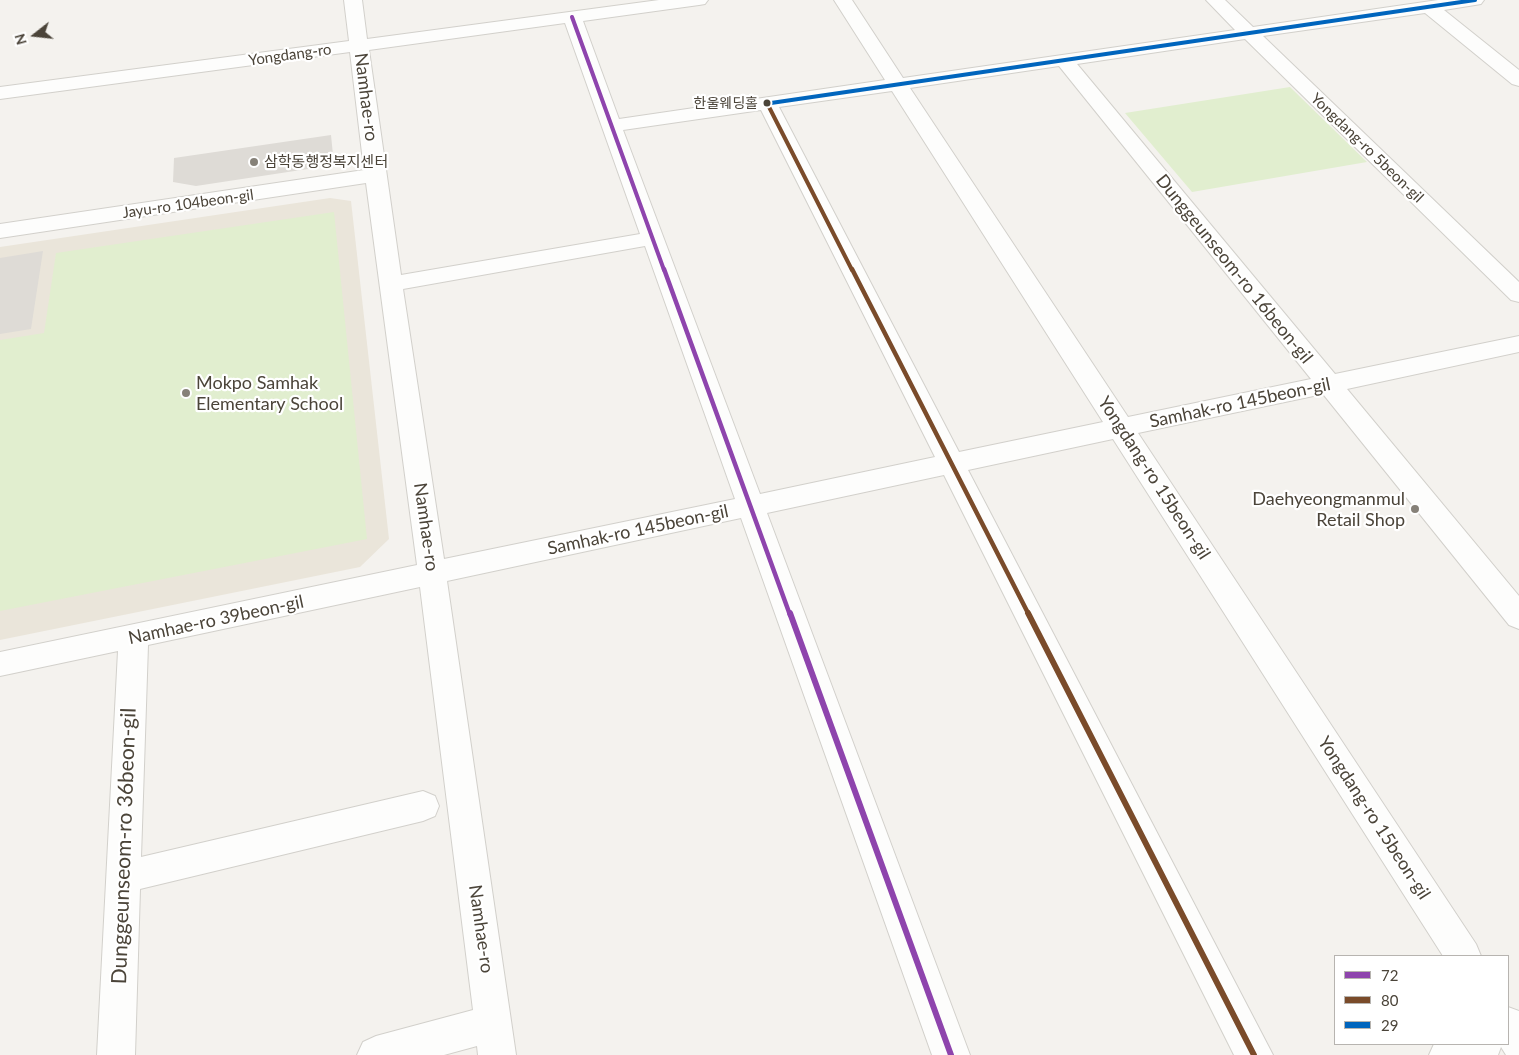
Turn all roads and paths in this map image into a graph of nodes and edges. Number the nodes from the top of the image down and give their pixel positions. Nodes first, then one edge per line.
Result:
1 (353, 0) edge
2 (699, 0) edge
3 (843, 0) edge
4 (1215, 0) edge
5 (1475, 0) edge
6 (1429, 7) junction
7 (572, 17) junction
8 (1249, 33) junction
9 (359, 45) junction
10 (1064, 60) junction
11 (1519, 80) edge
12 (898, 84) junction
13 (0, 93) edge
14 (767, 104) junction
15 (612, 126) junction
16 (376, 175) junction
17 (0, 231) edge
18 (653, 238) junction
19 (391, 284) junction
20 (1519, 296) edge
21 (1519, 344) edge
22 (1327, 384) junction
23 (1121, 428) junction
24 (951, 464) junction
25 (751, 506) junction
26 (432, 573) junction
27 (1519, 617) edge
28 (133, 638) junction
29 (0, 664) edge
30 (423, 806) dead end
31 (123, 877) junction
32 (1462, 955) edge
33 (496, 1039) edge
34 (1480, 1045) edge
35 (116, 1055) edge
36 (376, 1055) edge
37 (951, 1055) edge
38 (1254, 1055) edge
39 (1448, 1055) edge

1 - 9 street, Namhae-ro
2 - 7 street, Yongdang-ro
3 - 12 street, Yongdang-ro 15beon-gil
4 - 8 street, Yongdang-ro 5beon-gil
5 - 6 street
6 - 8 street
6 - 11 street
7 - 9 street, Yongdang-ro
7 - 15 street
8 - 10 street
8 - 20 street, Yongdang-ro 5beon-gil
9 - 13 street, Yongdang-ro
9 - 16 street, Namhae-ro
10 - 12 street
10 - 22 street, Dunggeunseom-ro 16beon-gil
12 - 14 street
12 - 23 street, Yongdang-ro 15beon-gil
14 - 15 street
14 - 24 street
15 - 18 street
16 - 17 street, Jayu-ro 104beon-gil
16 - 19 street, Namhae-ro
18 - 19 street
18 - 25 street
19 - 26 street, Namhae-ro
21 - 22 street, Samhak-ro 145beon-gil
22 - 23 street, Samhak-ro 145beon-gil
22 - 27 street, Dunggeunseom-ro 16beon-gil
23 - 24 street, Samhak-ro 145beon-gil
23 - 32 street, Yongdang-ro 15beon-gil
24 - 25 street, Samhak-ro 145beon-gil
24 - 38 street
25 - 26 street, Samhak-ro 145beon-gil
25 - 37 street
26 - 28 street, Namhae-ro 39beon-gil
26 - 33 street, Namhae-ro
28 - 29 street, Namhae-ro 39beon-gil
28 - 31 street, Dunggeunseom-ro 36beon-gil
30 - 31 street
31 - 35 street, Dunggeunseom-ro 36beon-gil
33 - 36 street
34 - 39 street

